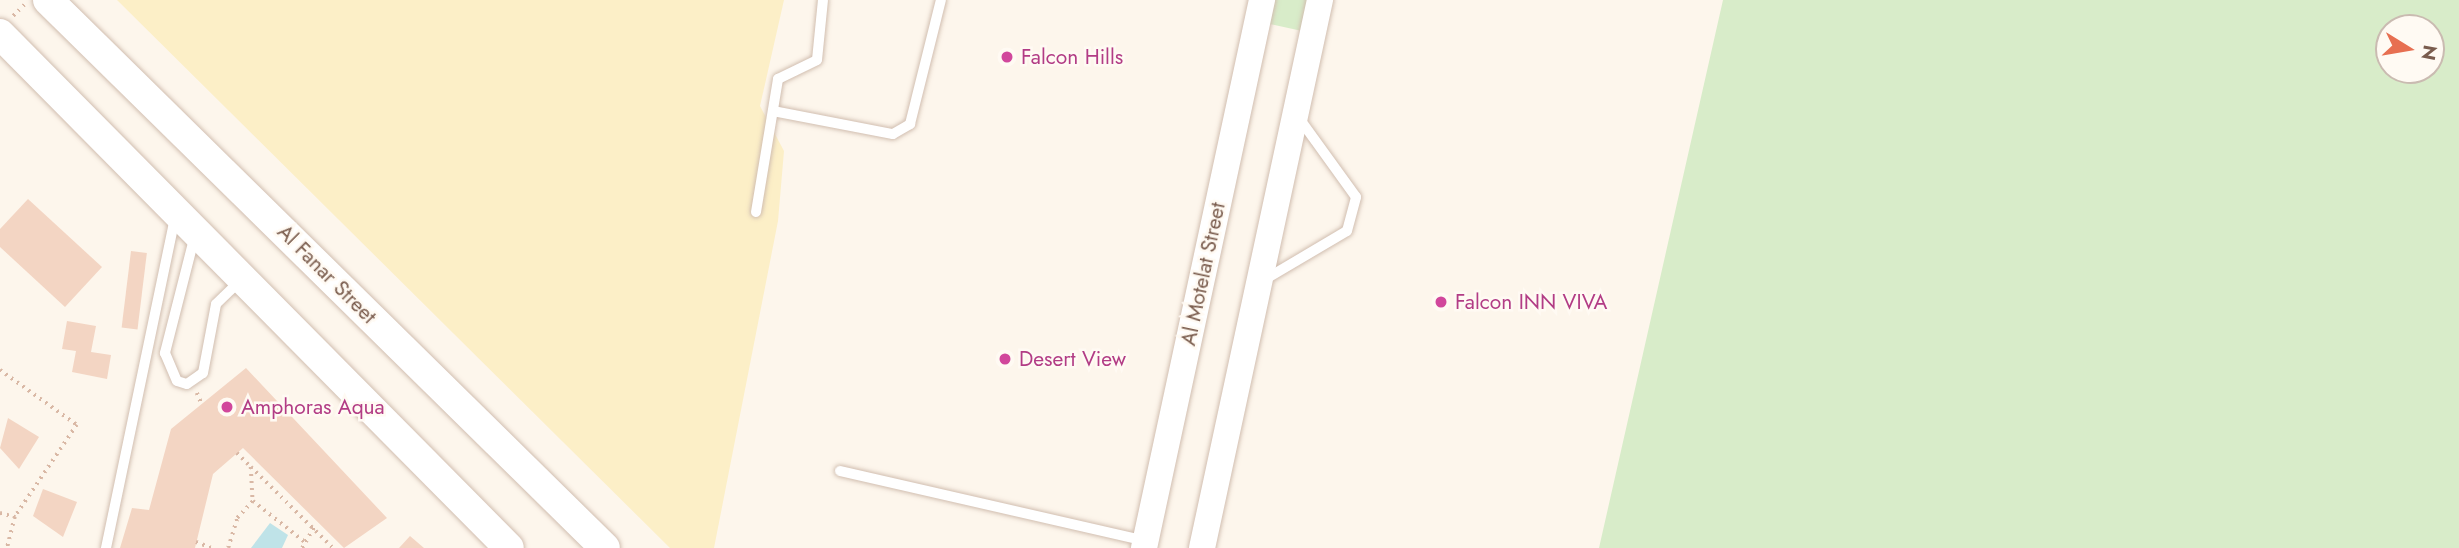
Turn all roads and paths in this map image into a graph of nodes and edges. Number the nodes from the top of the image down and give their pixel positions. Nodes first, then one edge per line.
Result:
1 (48, 0) edge
2 (823, 0) edge
3 (941, 0) edge
4 (1262, 0) edge
5 (1320, 0) edge
6 (0, 34) edge
7 (773, 111) junction
8 (1295, 113) junction
9 (756, 212) dead end
10 (186, 222) junction
11 (242, 279) junction
12 (1259, 284) junction
13 (0, 370) edge
14 (237, 453) dead end
15 (251, 467) junction
16 (839, 471) dead end
17 (253, 501) junction
18 (0, 513) edge
19 (15, 517) junction
20 (314, 527) junction
21 (197, 542) dead end
22 (305, 542) junction
23 (1145, 544) edge
24 (7, 548) edge
25 (106, 548) edge
26 (212, 548) edge
27 (228, 548) edge
28 (302, 548) edge
29 (333, 548) edge
30 (509, 548) edge
31 (605, 548) edge
32 (1202, 548) edge

1 - 31 main road, Al Fanar Street
2 - 7 lane
3 - 7 lane
4 - 23 street, Al Motelat Street
5 - 8 street
6 - 10 main road
7 - 9 lane
8 - 12 street
8 - 12 lane
10 - 11 main road
10 - 11 lane
10 - 25 lane
11 - 30 main road
12 - 32 street
13 - 19 path
14 - 15 path
15 - 17 path
15 - 20 path
16 - 23 lane
17 - 22 path
17 - 27 path
18 - 19 path
19 - 24 path
20 - 22 path
20 - 29 path
21 - 26 path
22 - 28 path

